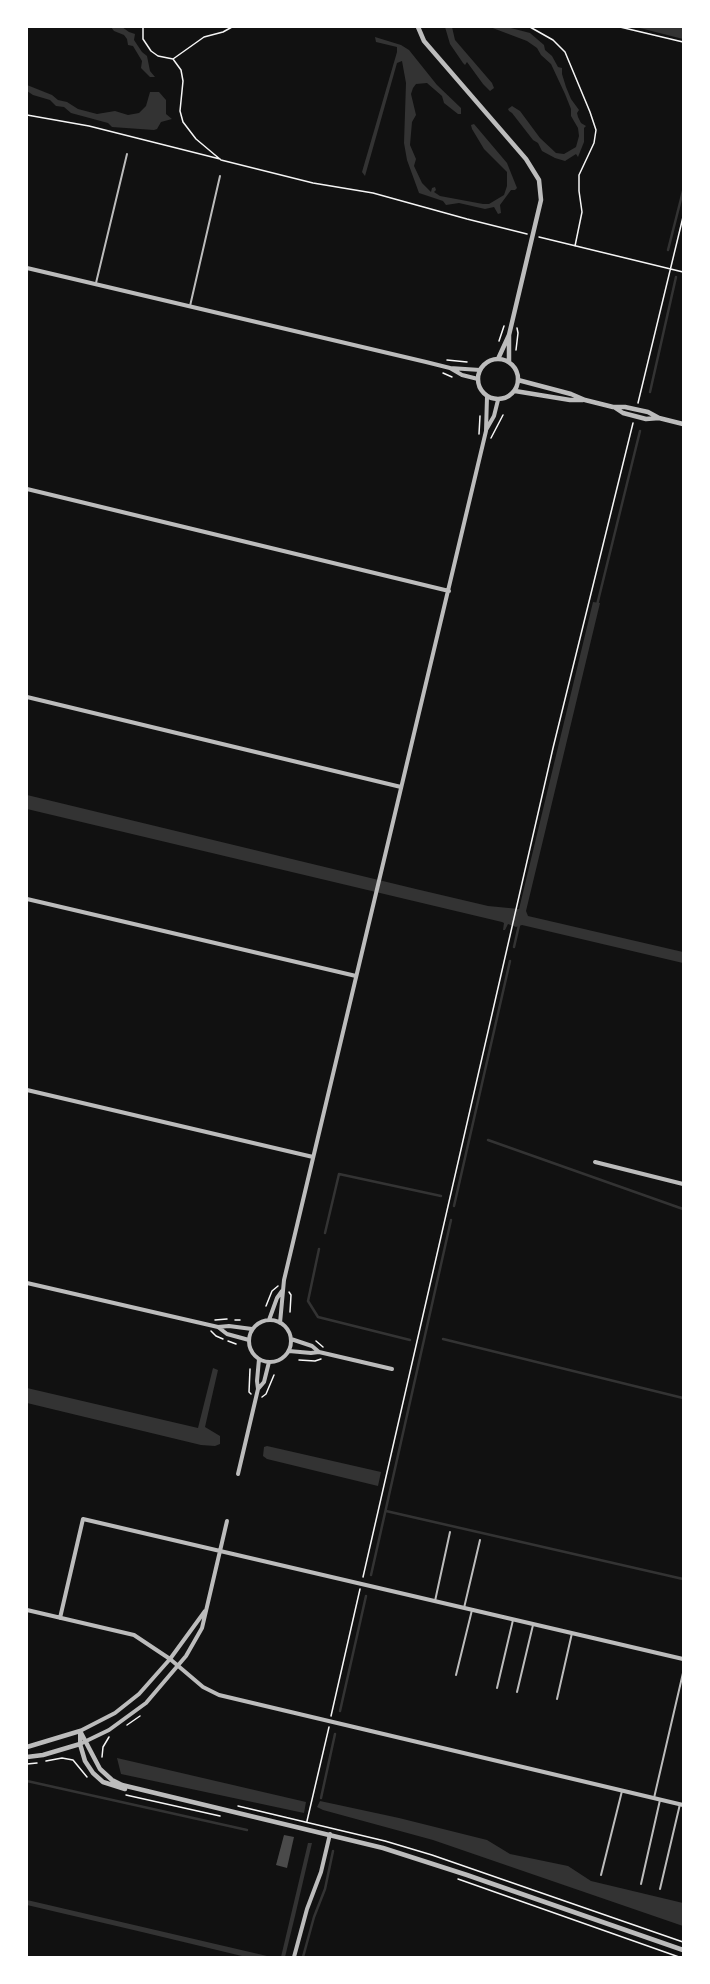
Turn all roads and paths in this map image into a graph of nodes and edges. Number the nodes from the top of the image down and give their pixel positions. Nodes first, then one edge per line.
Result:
1 (143, 27) edge
2 (232, 27) edge
3 (418, 27) edge
4 (530, 27) edge
5 (620, 27) edge
6 (683, 42) edge
7 (173, 59) junction
8 (27, 115) edge
9 (127, 154) dead end
10 (221, 160) junction
11 (220, 176) dead end
12 (683, 217) edge
13 (533, 235) junction
14 (575, 246) junction
15 (27, 268) edge
16 (670, 268) junction
17 (683, 272) edge
18 (96, 284) junction
19 (190, 307) junction
20 (509, 335) junction
21 (498, 359) junction
22 (509, 362) junction
23 (450, 368) junction
24 (480, 370) junction
25 (478, 379) junction
26 (518, 380) junction
27 (515, 391) junction
28 (487, 397) junction
29 (498, 400) junction
30 (585, 400) junction
31 (613, 407) junction
32 (636, 409) junction
33 (502, 415) dead end
34 (635, 416) junction
35 (659, 418) junction
36 (683, 424) edge
37 (486, 431) junction
38 (488, 442) dead end
39 (27, 489) edge
40 (449, 591) junction
41 (27, 698) edge
42 (401, 787) junction
43 (27, 899) edge
44 (356, 976) junction
45 (27, 1090) edge
46 (313, 1157) junction
47 (595, 1162) dead end
48 (683, 1184) edge
49 (27, 1283) edge
50 (282, 1290) junction
51 (269, 1320) junction
52 (280, 1323) junction
53 (218, 1327) junction
54 (252, 1329) junction
55 (249, 1340) junction
56 (291, 1340) junction
57 (289, 1351) junction
58 (319, 1352) junction
59 (259, 1360) junction
60 (269, 1362) junction
61 (250, 1369) dead end
62 (392, 1369) dead end
63 (274, 1375) dead end
64 (258, 1389) junction
65 (255, 1402) junction
66 (238, 1474) dead end
67 (227, 1521) dead end
68 (450, 1532) dead end
69 (480, 1540) dead end
70 (220, 1551) junction
71 (361, 1583) junction
72 (435, 1600) junction
73 (464, 1608) junction
74 (472, 1609) junction
75 (27, 1610) edge
76 (205, 1611) junction
77 (60, 1618) junction
78 (513, 1619) junction
79 (533, 1624) junction
80 (572, 1633) junction
81 (170, 1659) junction
82 (683, 1659) edge
83 (179, 1666) junction
84 (683, 1673) edge
85 (456, 1675) dead end
86 (497, 1688) dead end
87 (517, 1692) dead end
88 (557, 1699) dead end
89 (330, 1722) junction
90 (80, 1731) junction
91 (87, 1741) junction
92 (80, 1744) junction
93 (27, 1746) edge
94 (102, 1755) dead end
95 (27, 1757) edge
96 (55, 1759) dead end
97 (102, 1760) dead end
98 (78, 1764) dead end
99 (132, 1789) junction
100 (622, 1791) junction
101 (654, 1798) junction
102 (660, 1800) junction
103 (232, 1804) dead end
104 (682, 1805) edge
105 (307, 1821) junction
106 (331, 1827) dead end
107 (330, 1834) junction
108 (601, 1875) dead end
109 (456, 1879) dead end
110 (641, 1884) dead end
111 (660, 1889) dead end
112 (683, 1950) edge
113 (294, 1957) edge
114 (678, 1957) edge

1 - 7 path
2 - 7 path
3 - 13 street
4 - 14 path
5 - 6 path
7 - 10 path
8 - 10 path
9 - 18 lane
10 - 13 path
11 - 19 lane
12 - 16 path
13 - 14 path
13 - 20 street
14 - 16 path
15 - 18 street
16 - 17 path
16 - 32 path
18 - 19 street
19 - 23 street
20 - 21 street
20 - 22 street
21 - 22 street
21 - 24 street
22 - 26 street
23 - 24 street
23 - 25 street
24 - 25 street
25 - 28 street
26 - 27 street
26 - 30 street
27 - 29 street
27 - 30 street
28 - 29 street
28 - 37 street
29 - 37 street
30 - 31 street
31 - 32 street
31 - 34 street
32 - 35 street
33 - 38 path
34 - 35 street
34 - 71 path
35 - 36 street
37 - 40 street
39 - 40 street
40 - 42 street
41 - 42 street
42 - 44 street
43 - 44 street
44 - 46 street
45 - 46 street
46 - 50 street
47 - 48 street
49 - 53 street
50 - 51 street
50 - 52 street
51 - 52 street
51 - 54 street
52 - 56 street
53 - 54 street
53 - 55 street
54 - 55 street
55 - 59 street
56 - 57 street
56 - 58 street
57 - 58 street
57 - 60 street
58 - 62 street
59 - 60 street
59 - 64 street
60 - 64 street
61 - 65 path
63 - 65 path
64 - 65 street
65 - 66 street
67 - 70 street
68 - 72 lane
69 - 73 lane
70 - 71 street
70 - 76 street
70 - 77 street
71 - 72 street
71 - 89 path
72 - 73 street
73 - 74 street
74 - 78 street
74 - 85 lane
75 - 77 street
76 - 81 street
76 - 83 street
77 - 81 street
78 - 79 street
78 - 86 lane
79 - 80 street
79 - 87 lane
80 - 82 street
80 - 88 lane
81 - 83 street
81 - 90 street
83 - 89 street
83 - 91 street
84 - 101 lane
89 - 100 street
89 - 105 path
90 - 91 street
90 - 92 street
90 - 93 street
91 - 92 street
91 - 99 street
92 - 95 street
92 - 99 street
94 - 97 path
96 - 98 path
99 - 107 street
100 - 101 street
100 - 108 lane
101 - 102 street
102 - 104 street
102 - 110 lane
103 - 105 path
104 - 111 lane
105 - 106 path
107 - 112 street
107 - 113 street
109 - 114 path

